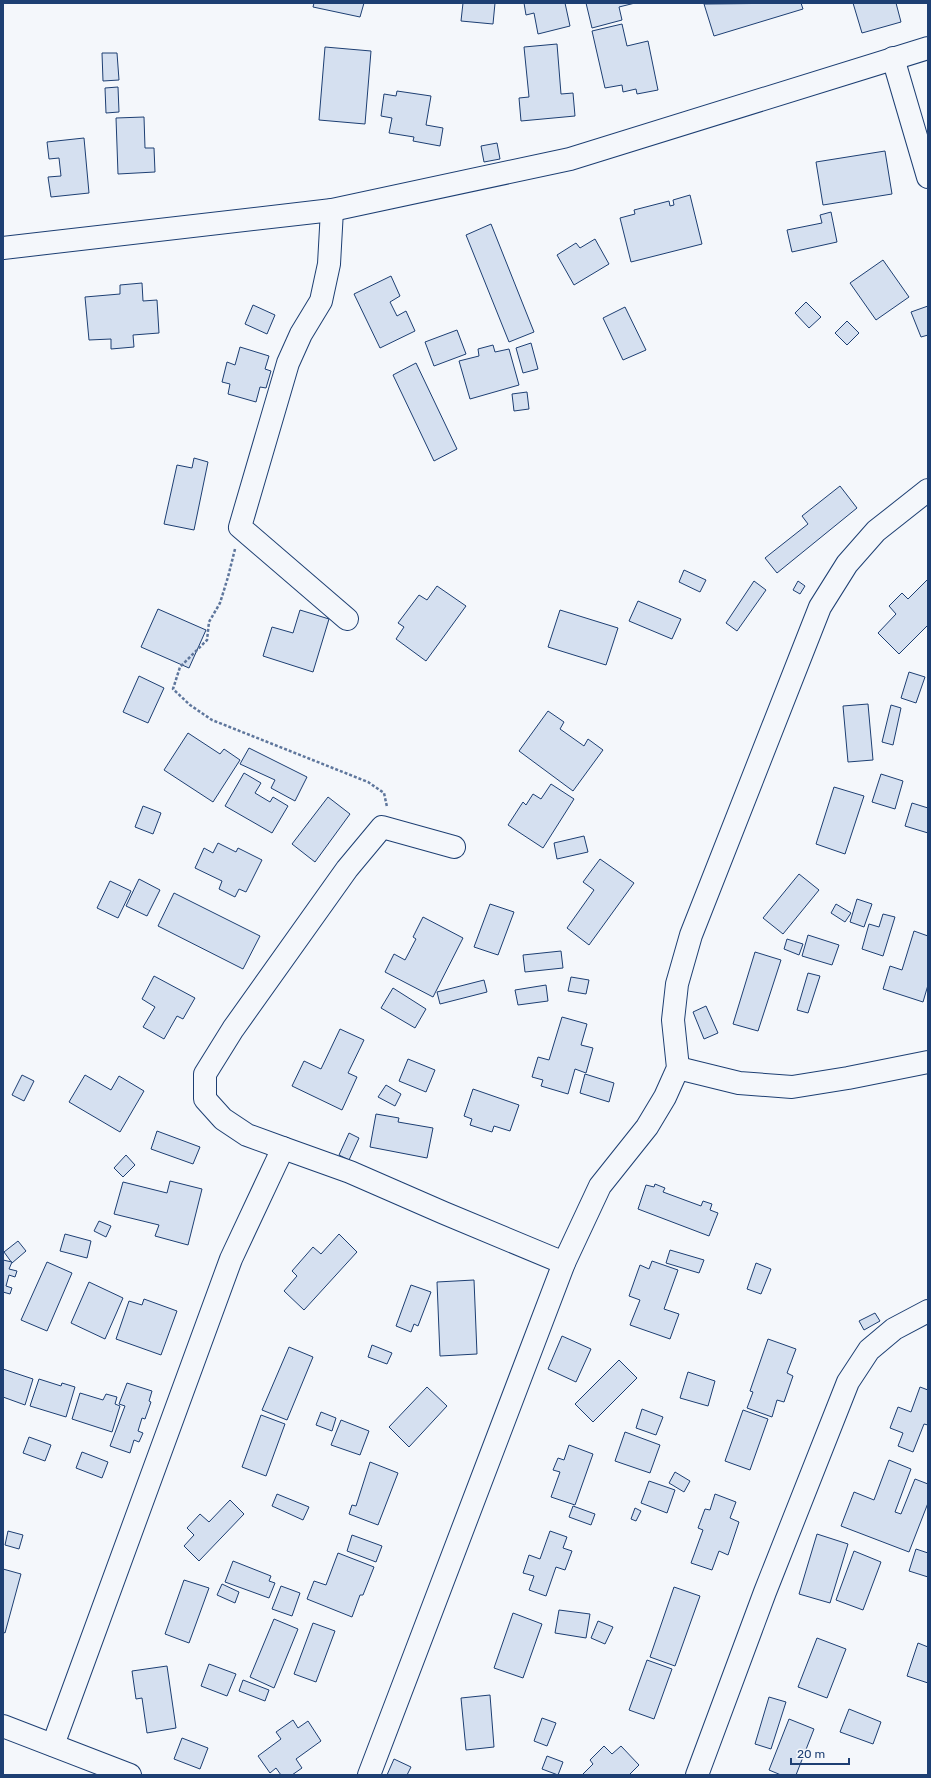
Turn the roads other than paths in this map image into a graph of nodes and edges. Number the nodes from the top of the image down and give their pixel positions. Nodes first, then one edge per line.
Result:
1 (928, 48) edge
2 (894, 58) junction
3 (928, 177) edge
4 (332, 210) junction
5 (3, 248) edge
6 (928, 490) edge
7 (347, 619) dead end
8 (454, 847) dead end
9 (928, 1062) edge
10 (678, 1068) junction
11 (283, 1148) junction
12 (564, 1262) junction
13 (928, 1311) edge
14 (3, 1726) edge
15 (53, 1745) junction
16 (130, 1775) edge
17 (369, 1775) edge
18 (697, 1775) edge

1 - 2 street
2 - 3 street
2 - 4 street
4 - 5 street
4 - 7 street
6 - 10 street
8 - 11 street
9 - 10 street
10 - 12 street
11 - 12 street
11 - 15 street
12 - 17 street
13 - 18 street
14 - 15 street
15 - 16 street

